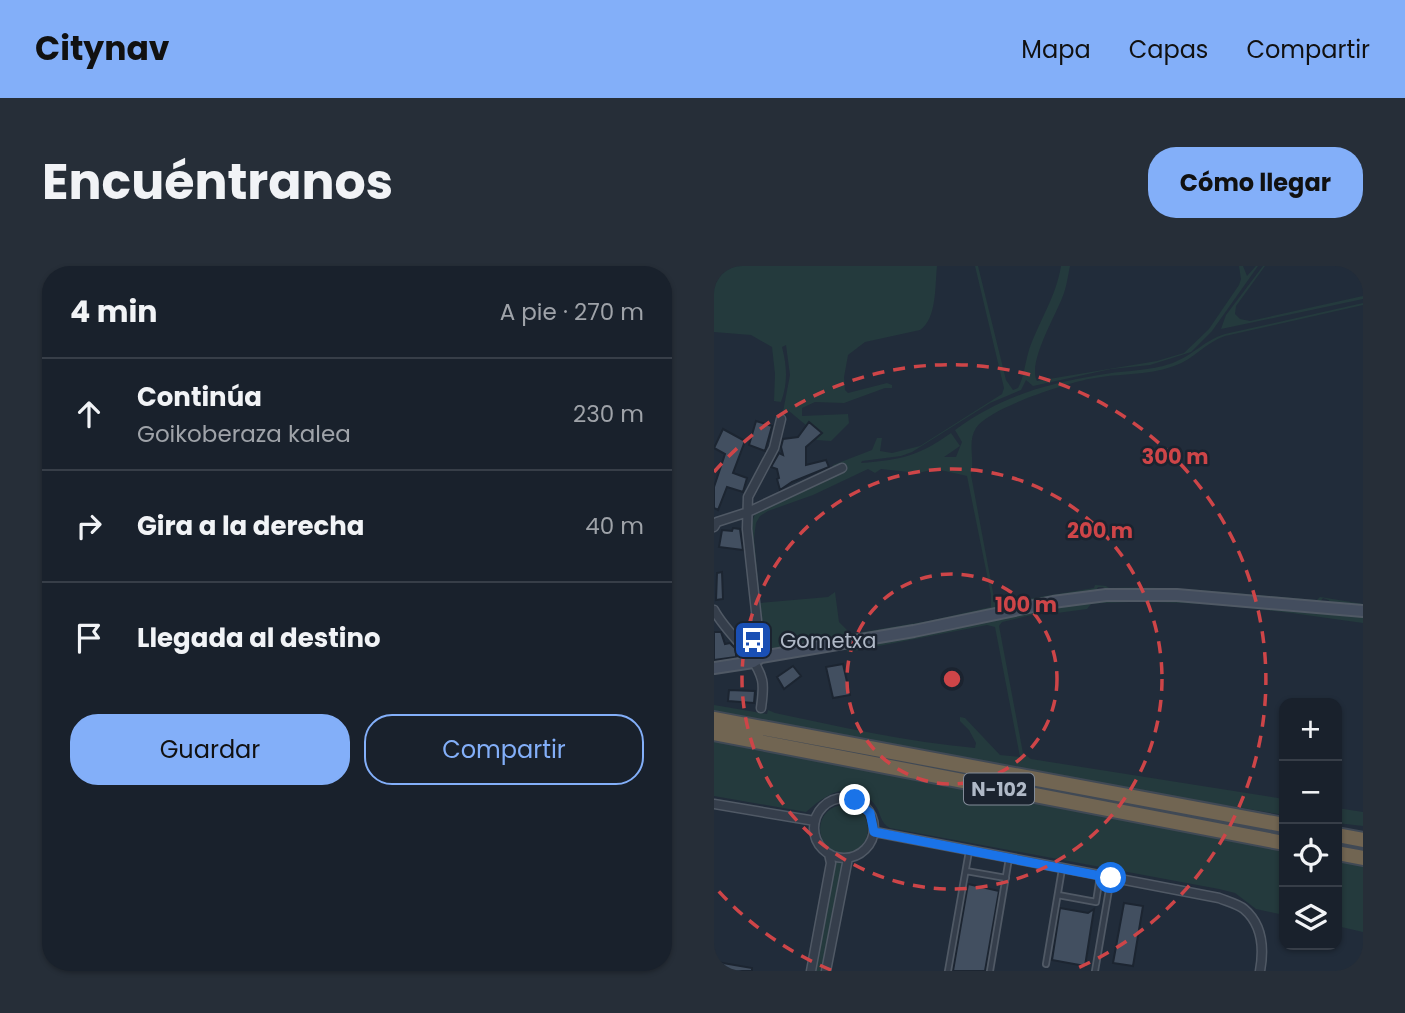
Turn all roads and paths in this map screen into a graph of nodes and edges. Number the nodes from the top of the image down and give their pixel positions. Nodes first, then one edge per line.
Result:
1 (781, 419) dead end
2 (842, 468) dead end
3 (748, 512) junction
4 (714, 527) edge
5 (714, 610) edge
6 (1363, 611) edge
7 (757, 660) junction
8 (714, 668) edge
9 (761, 708) dead end
10 (714, 719) edge
11 (714, 733) edge
12 (714, 803) edge
13 (815, 821) junction
14 (1279, 822) edge
15 (1342, 828) edge
16 (1363, 830) edge
17 (874, 832) junction
18 (1342, 836) edge
19 (1363, 840) edge
20 (1279, 842) edge
21 (969, 851) junction
22 (829, 854) junction
23 (1342, 854) edge
24 (848, 858) junction
25 (1009, 858) junction
26 (1363, 858) edge
27 (1062, 869) junction
28 (966, 871) junction
29 (1100, 876) junction
30 (1006, 878) junction
31 (1111, 878) junction
32 (1058, 895) junction
33 (1046, 964) dead end
34 (811, 971) edge
35 (826, 971) edge
36 (948, 971) edge
37 (990, 971) edge
38 (1096, 971) edge
39 (1260, 971) edge

1 - 3 street
2 - 3 street
3 - 4 street
3 - 7 street
5 - 7 street
6 - 7 street
7 - 8 street
7 - 9 street
10 - 14 highway, N-102
11 - 20 highway, N-102
12 - 13 street
13 - 17 street
13 - 22 street
15 - 16 highway
17 - 21 street
17 - 24 street
18 - 19 highway
21 - 25 street
21 - 28 lane
22 - 24 street
22 - 34 street
23 - 26 highway
24 - 35 street
25 - 27 street
25 - 30 lane
27 - 29 street
27 - 32 lane
28 - 30 lane
28 - 36 lane
29 - 31 street
29 - 32 lane
30 - 37 lane
31 - 38 lane
31 - 39 street
32 - 33 lane

